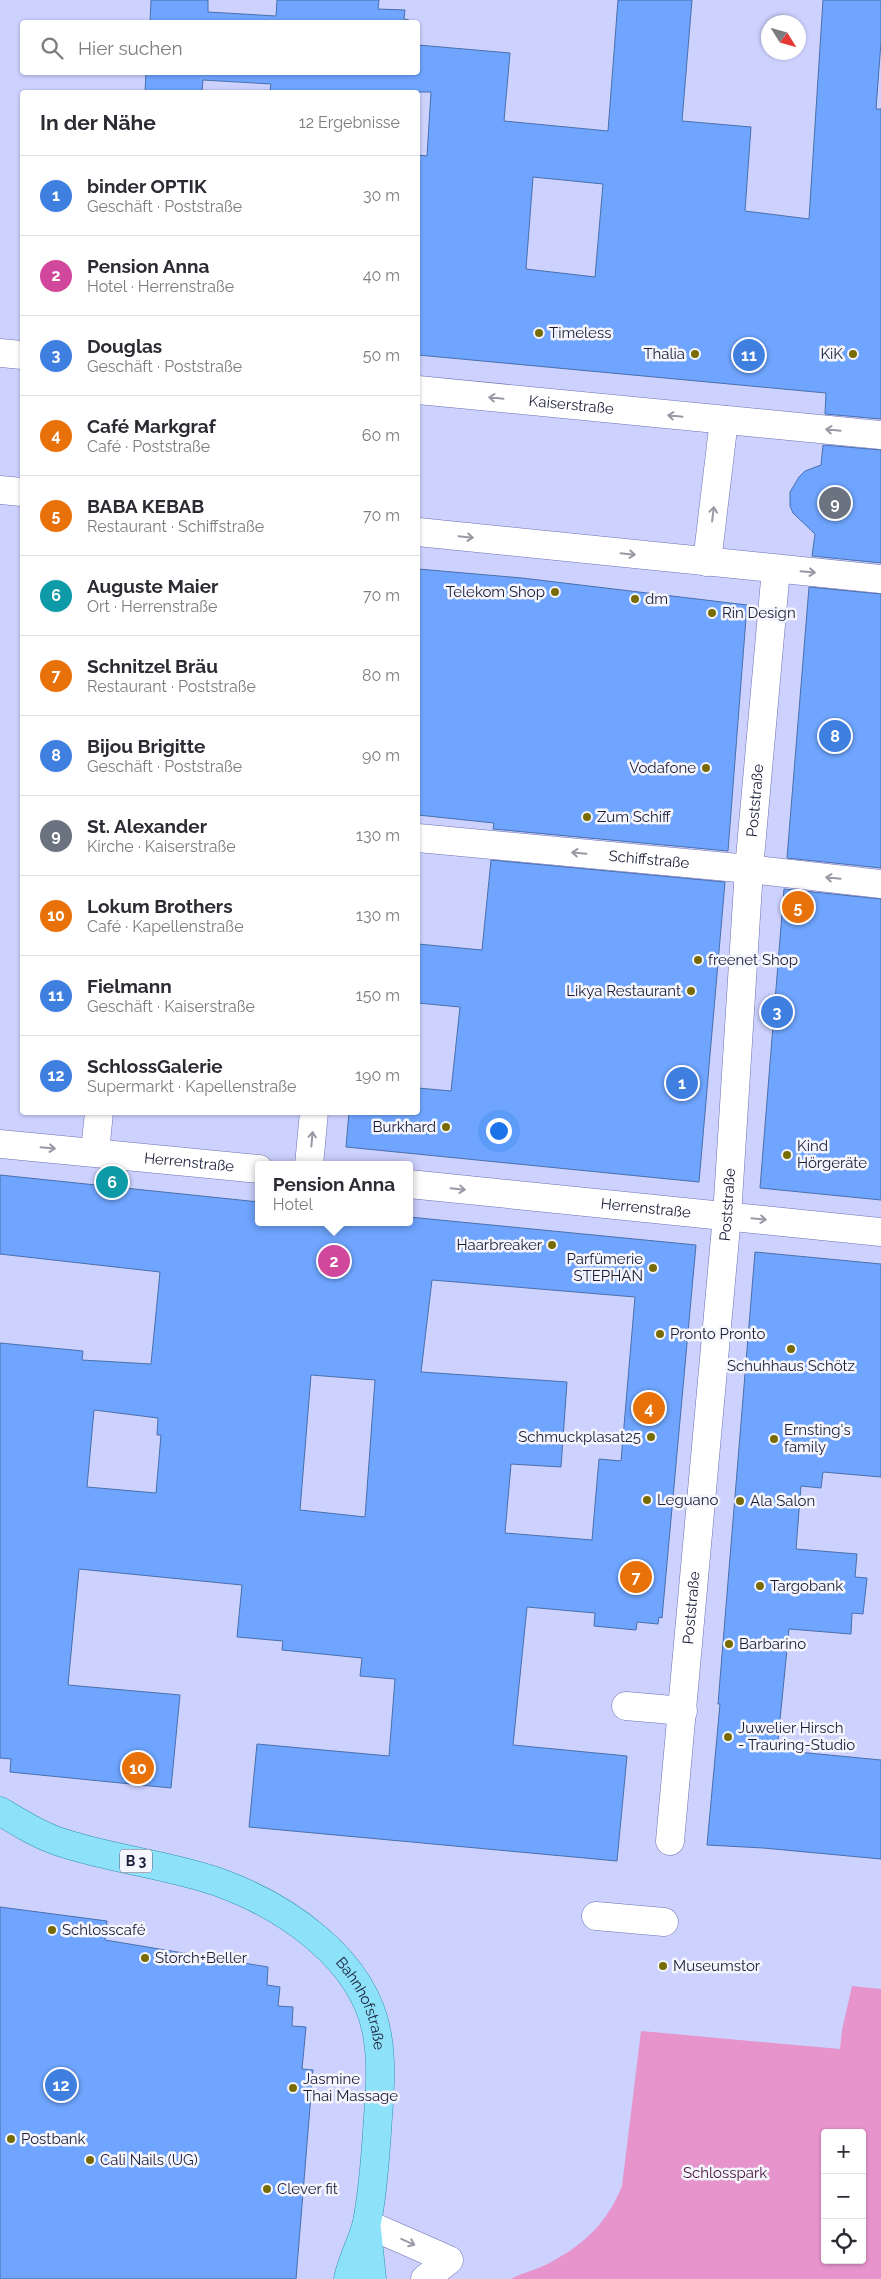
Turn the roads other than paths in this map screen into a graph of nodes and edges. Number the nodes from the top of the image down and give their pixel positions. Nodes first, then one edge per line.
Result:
1 (0, 353) edge
2 (20, 355) edge
3 (420, 390) edge
4 (724, 420) junction
5 (881, 435) edge
6 (0, 490) edge
7 (20, 492) edge
8 (420, 532) edge
9 (707, 562) junction
10 (776, 569) junction
11 (881, 579) edge
12 (420, 838) edge
13 (749, 869) junction
14 (881, 884) edge
15 (99, 1115) edge
16 (314, 1115) edge
17 (0, 1144) edge
18 (95, 1152) junction
19 (309, 1161) edge
20 (255, 1169) edge
21 (413, 1184) edge
22 (727, 1216) junction
23 (881, 1232) edge
24 (626, 1706) dead end
25 (683, 1711) junction
26 (0, 1811) edge
27 (670, 1841) dead end
28 (596, 1916) dead end
29 (664, 1922) dead end
30 (367, 2224) junction
31 (348, 2279) edge
32 (372, 2279) edge
33 (425, 2279) edge

1 - 2 street
4 -> 3 street, Kaiserstraße
5 -> 4 street, Kaiserstraße
9 -> 4 street
6 - 7 street
8 -> 9 street
9 - 10 street
10 -> 11 street
10 - 13 street, Poststraße
13 -> 12 street, Schiffstraße
14 -> 13 street, Schiffstraße
13 - 22 street, Poststraße
15 - 18 street
19 -> 16 street
17 -> 18 street, Herrenstraße
18 - 20 street, Herrenstraße
21 -> 22 street, Herrenstraße
22 -> 23 street, Herrenstraße
22 - 25 street, Poststraße
24 - 25 street
25 - 27 street, Poststraße
26 - 30 main road, Bahnhofstraße / B 3
28 - 29 street
30 - 31 main road, Bahnhofstraße / B 3
30 - 32 main road, Bahnhofstraße / B 3
30 -> 33 street

